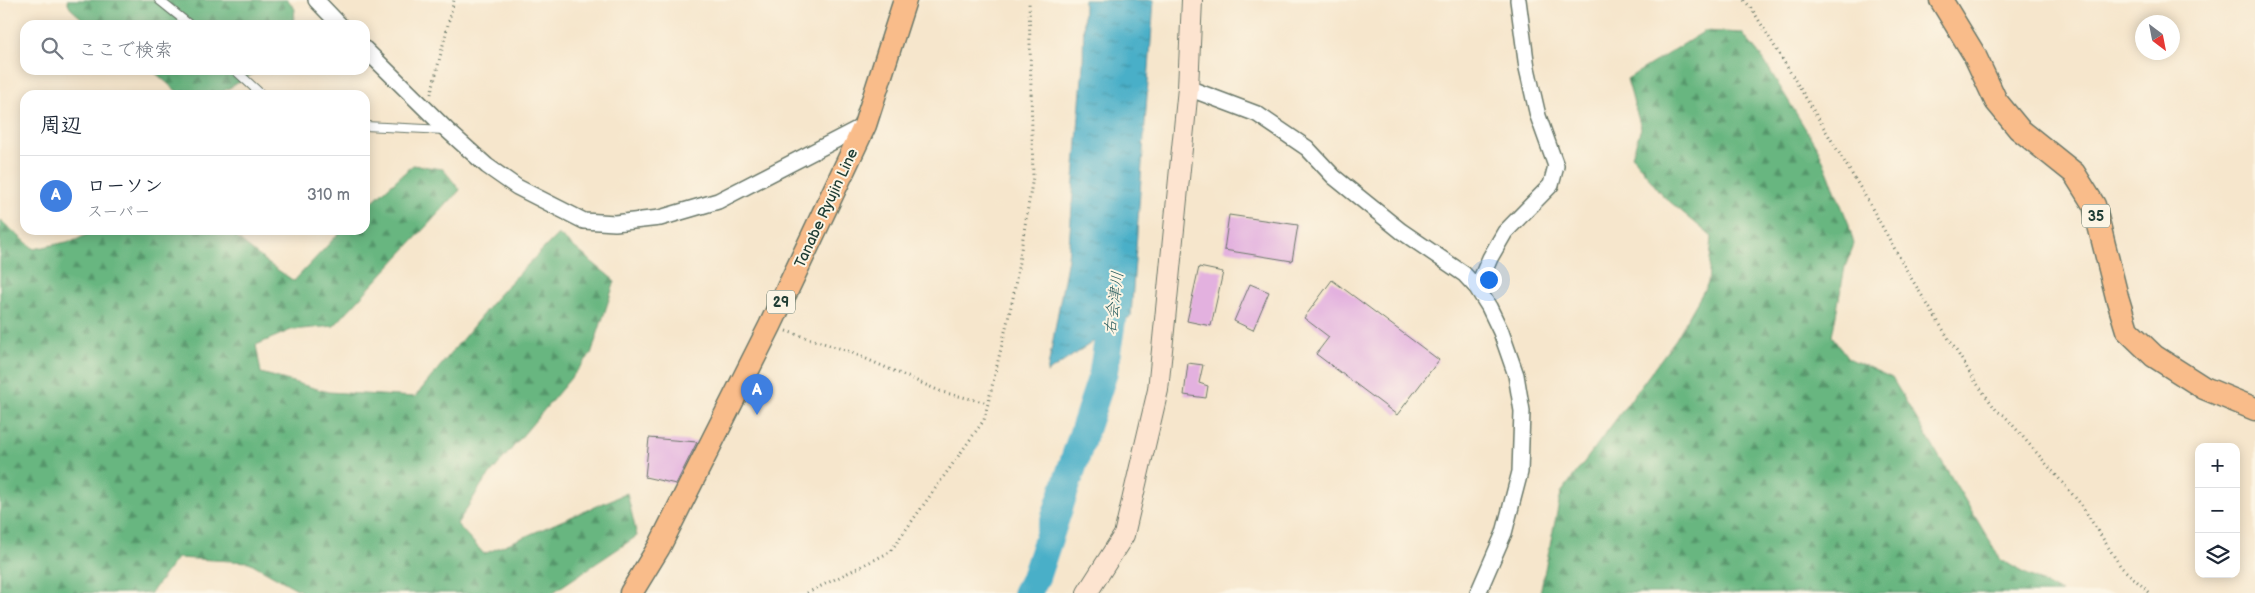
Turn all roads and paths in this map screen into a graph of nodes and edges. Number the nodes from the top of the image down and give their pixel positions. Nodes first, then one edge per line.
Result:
1 (159, 0) edge
2 (316, 0) edge
3 (454, 0) edge
4 (905, 0) edge
5 (1029, 0) edge
6 (1192, 0) edge
7 (1518, 0) edge
8 (1744, 0) edge
9 (1940, 0) edge
10 (184, 20) edge
11 (335, 20) edge
12 (370, 54) edge
13 (240, 75) edge
14 (1188, 88) junction
15 (257, 90) edge
16 (427, 110) junction
17 (866, 125) junction
18 (370, 126) edge
19 (447, 130) junction
20 (1477, 288) junction
21 (770, 326) junction
22 (988, 403) junction
23 (2255, 409) edge
24 (630, 593) edge
25 (807, 593) edge
26 (1087, 593) edge
27 (1478, 593) edge
28 (2150, 593) edge

1 - 10 lane
2 - 11 street
3 - 16 path
4 - 17 main road, Tanabe Ryujin Line / 29
5 - 22 path
6 - 14 street
7 - 20 street
8 - 28 path
9 - 23 main road, 35
12 - 16 street
13 - 15 lane
14 - 20 street
14 - 26 street
16 - 19 street
17 - 19 street
17 - 21 main road, Tanabe Ryujin Line / 29
18 - 19 lane
20 - 27 street
21 - 22 path
21 - 24 main road, Tanabe Ryujin Line / 29
22 - 25 path

